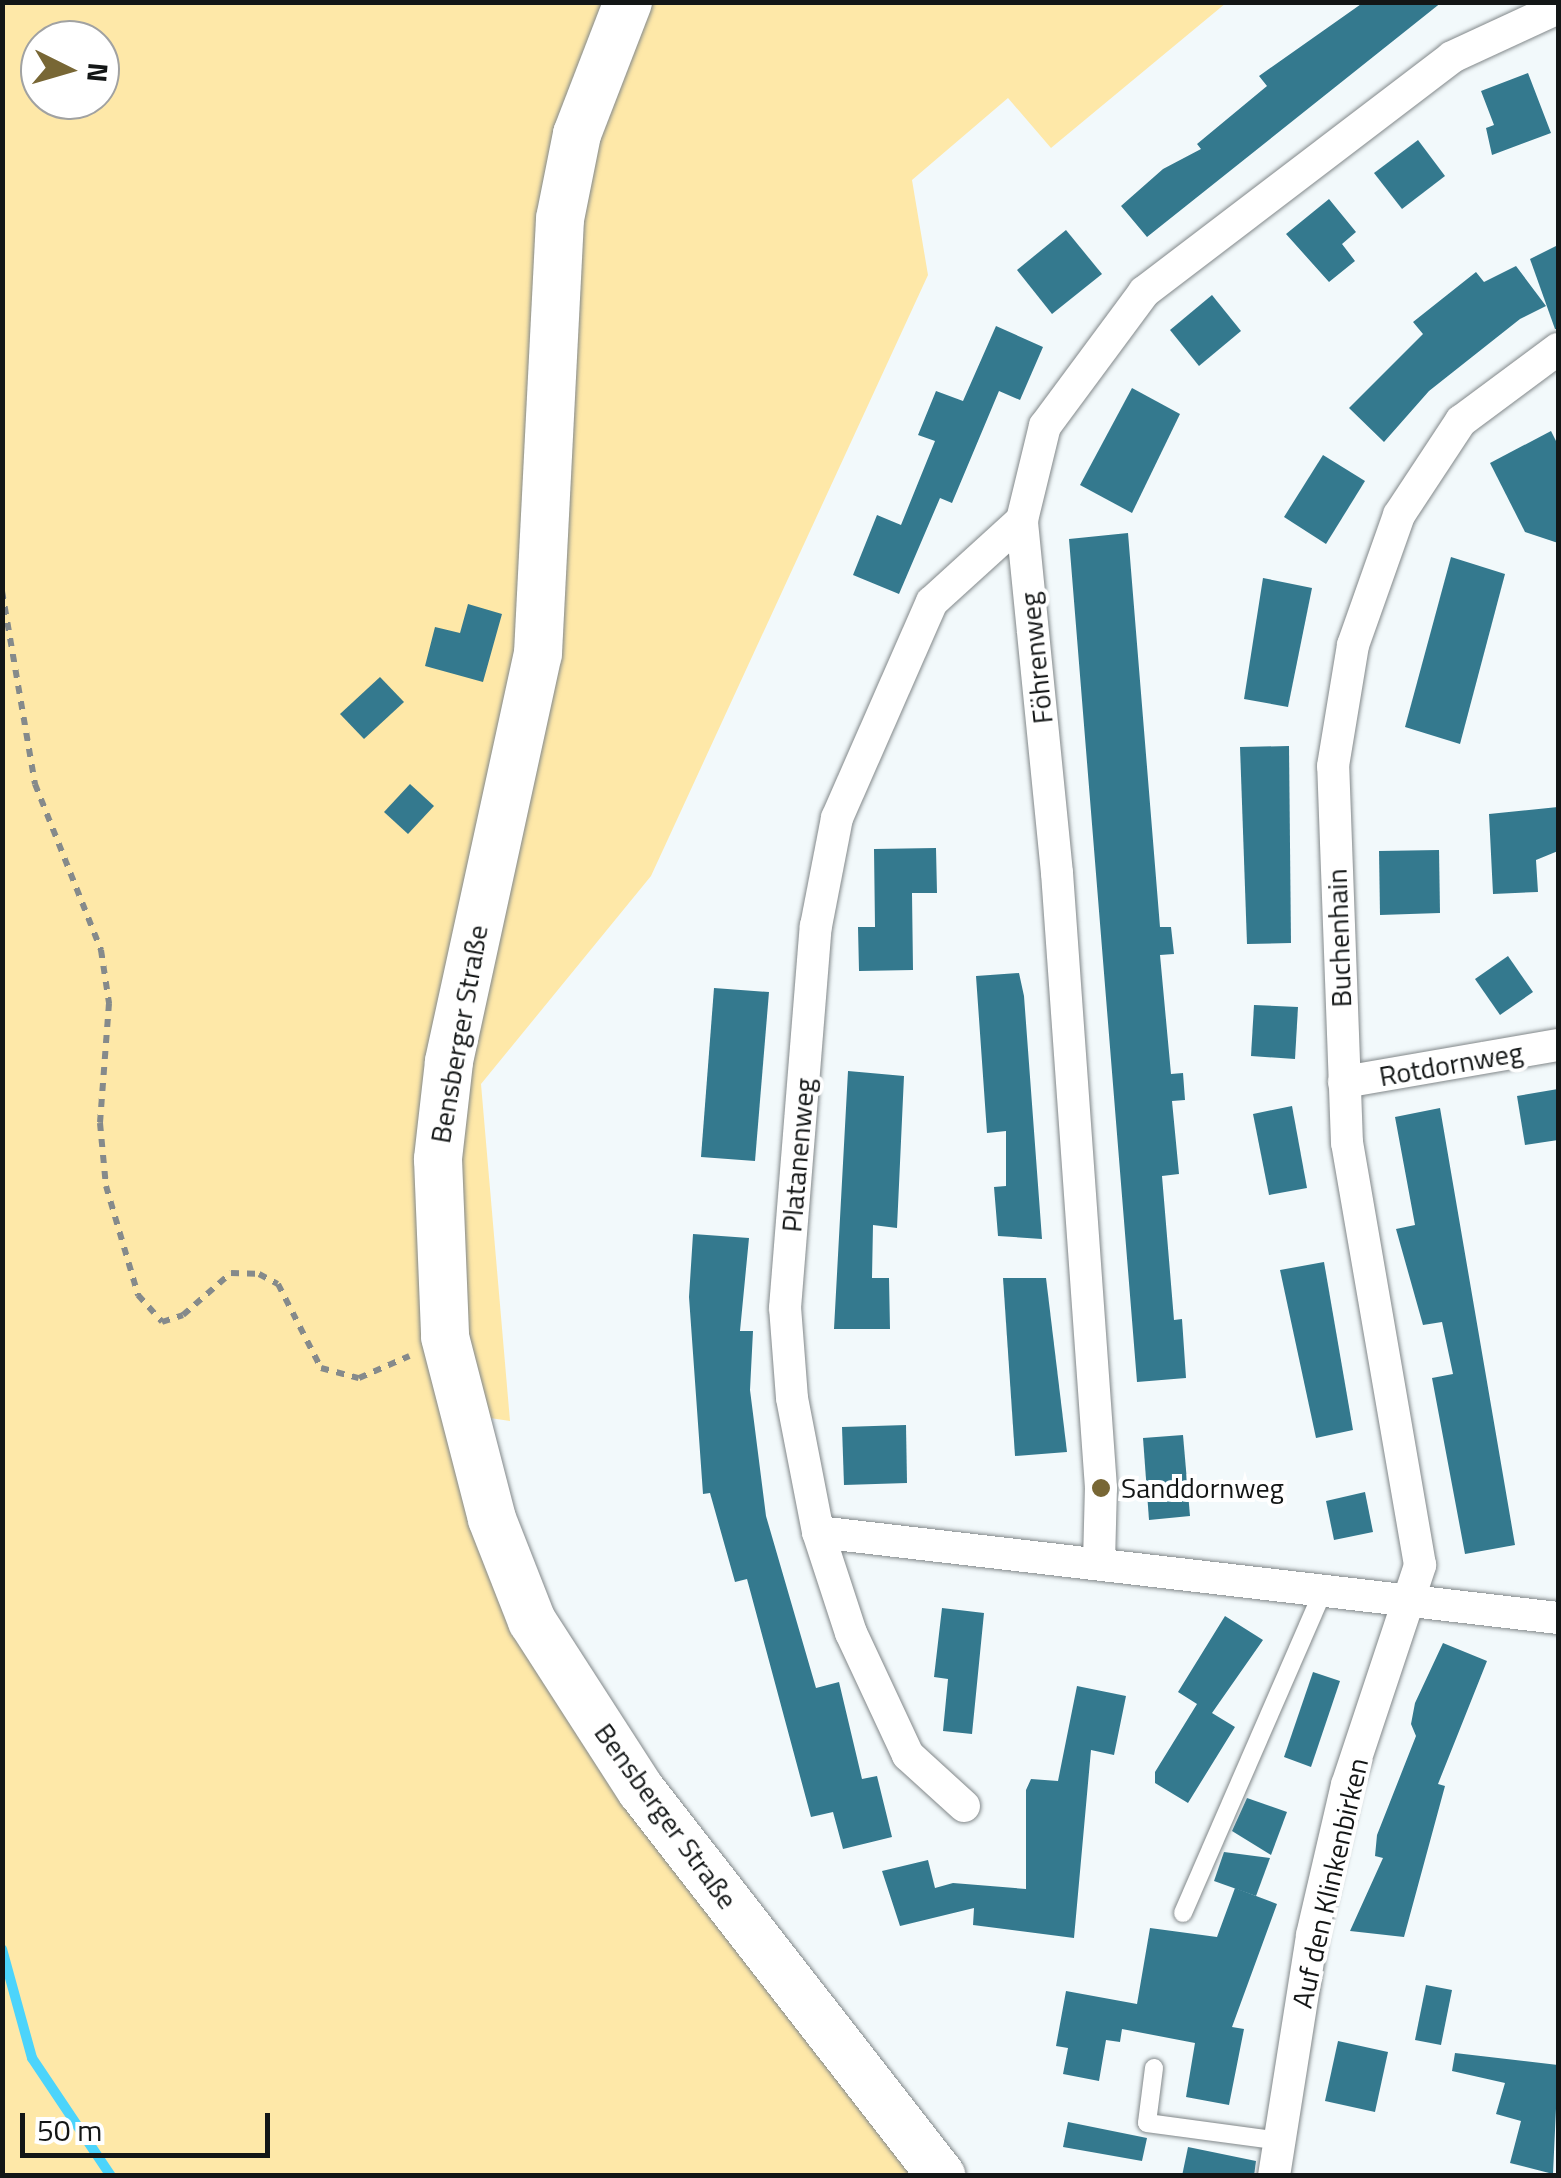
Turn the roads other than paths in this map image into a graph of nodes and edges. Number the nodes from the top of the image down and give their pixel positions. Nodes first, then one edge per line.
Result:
1 (628, 2) edge
2 (1558, 8) edge
3 (1558, 348) edge
4 (1022, 520) junction
5 (1558, 1044) edge
6 (1344, 1082) junction
7 (818, 1532) junction
8 (1100, 1562) junction
9 (1325, 1587) junction
10 (1413, 1598) junction
11 (1558, 1618) edge
12 (964, 1806) dead end
13 (1183, 1913) dead end
14 (1154, 2068) dead end
15 (1280, 2140) junction
16 (941, 2176) edge
17 (1274, 2176) edge

1 - 16 main road, Bensberger Straße
2 - 4 street, Föhrenweg
3 - 6 street, Buchenhain
4 - 7 street, Platanenweg
4 - 8 street, Föhrenweg
5 - 6 street, Rotdornweg
6 - 10 street, Buchenhain
7 - 8 street
7 - 12 street, Platanenweg
8 - 9 street
9 - 10 street
9 - 13 lane
10 - 11 street
10 - 15 street, Auf den Klinkenbirken
14 - 15 lane
15 - 17 street, Auf den Klinkenbirken

